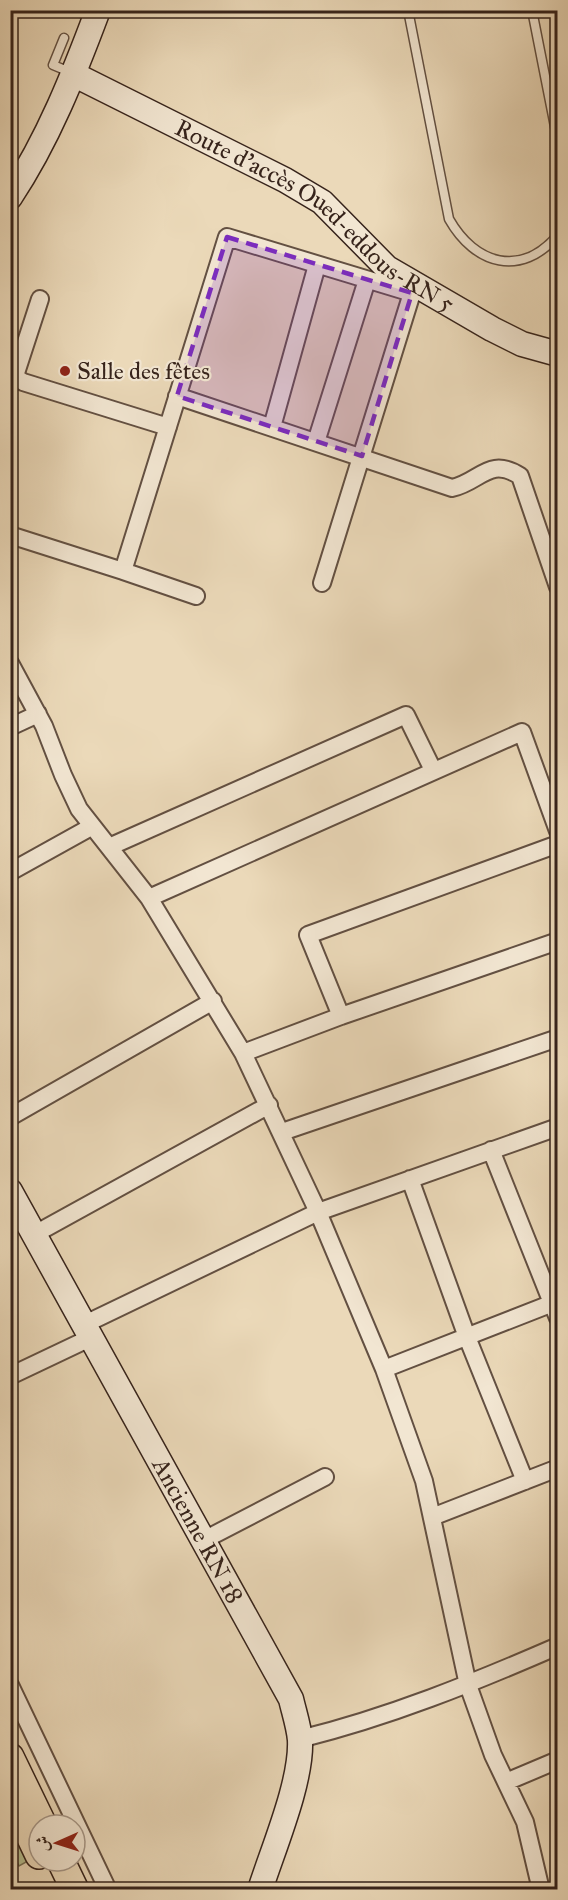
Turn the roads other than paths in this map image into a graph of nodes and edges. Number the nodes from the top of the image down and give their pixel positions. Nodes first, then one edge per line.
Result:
1 (408, 10) edge
2 (532, 10) edge
3 (89, 13) edge
4 (64, 38) dead end
5 (73, 74) junction
6 (558, 142) edge
7 (10, 197) edge
8 (558, 235) edge
9 (317, 265) junction
10 (367, 280) junction
11 (414, 289) junction
12 (39, 299) dead end
13 (558, 354) edge
14 (13, 374) edge
15 (177, 396) junction
16 (168, 427) junction
17 (272, 427) junction
18 (316, 442) junction
19 (362, 456) junction
20 (10, 535) edge
21 (123, 572) junction
22 (322, 583) dead end
23 (558, 588) edge
24 (196, 596) dead end
25 (10, 663) edge
26 (38, 714) junction
27 (10, 727) edge
28 (433, 770) junction
29 (92, 827) junction
30 (558, 831) edge
31 (558, 844) edge
32 (109, 847) junction
33 (10, 872) edge
34 (149, 898) junction
35 (558, 942) edge
36 (213, 1001) junction
37 (341, 1016) junction
38 (558, 1038) edge
39 (243, 1053) junction
40 (269, 1105) junction
41 (10, 1117) edge
42 (558, 1127) edge
43 (282, 1132) junction
44 (491, 1150) junction
45 (410, 1179) junction
46 (10, 1191) edge
47 (318, 1212) junction
48 (35, 1234) junction
49 (556, 1307) edge
50 (87, 1331) junction
51 (467, 1337) junction
52 (384, 1369) junction
53 (10, 1376) edge
54 (558, 1468) edge
55 (325, 1477) dead end
56 (525, 1481) junction
57 (432, 1517) junction
58 (204, 1540) junction
59 (558, 1646) edge
60 (10, 1685) edge
61 (468, 1685) junction
62 (300, 1739) junction
63 (10, 1757) edge
64 (558, 1760) edge
65 (506, 1782) junction
66 (10, 1794) edge
67 (37, 1813) edge
68 (27, 1830) edge
69 (48, 1873) edge
70 (67, 1873) edge
71 (56, 1890) edge
72 (75, 1890) edge
73 (108, 1890) edge
74 (260, 1890) edge
75 (541, 1890) edge

1 - 8 lane
2 - 6 lane
3 - 5 main road
4 - 5 lane
5 - 7 main road
5 - 11 main road, Route d'accès Oued-eddous-RN 5
9 - 10 street
9 - 15 street
9 - 17 street
10 - 11 street
10 - 18 street
11 - 13 main road, Route d'accès Oued-eddous-RN 5
11 - 19 street
12 - 14 street
14 - 16 street
15 - 16 street
15 - 17 street
16 - 21 street
17 - 18 street
18 - 19 street
19 - 22 street
19 - 23 street
20 - 21 street
21 - 24 street
25 - 26 street
26 - 27 street
26 - 29 street
28 - 30 street
28 - 32 street
28 - 34 street
29 - 32 street
29 - 33 street
31 - 37 street
32 - 34 street
34 - 36 street
35 - 37 street
36 - 39 street
36 - 41 street
37 - 39 street
38 - 43 street
39 - 40 street
40 - 43 street
40 - 48 street
42 - 44 street
43 - 47 street
44 - 45 street
44 - 49 street
45 - 47 street
45 - 51 street
46 - 48 main road, Ancienne RN 18
47 - 50 street
47 - 52 street
48 - 50 main road, Ancienne RN 18
49 - 51 street
50 - 53 street
50 - 58 main road, Ancienne RN 18
51 - 52 street
51 - 56 street
52 - 57 street
54 - 56 street
55 - 58 street
56 - 57 street
57 - 61 street
58 - 62 main road, Ancienne RN 18
59 - 61 street
60 - 73 street
61 - 62 street
61 - 65 street
62 - 74 main road, Ancienne RN 18
63 - 67 main road
64 - 65 street
65 - 75 street
66 - 68 main road
69 - 71 main road
70 - 72 main road

